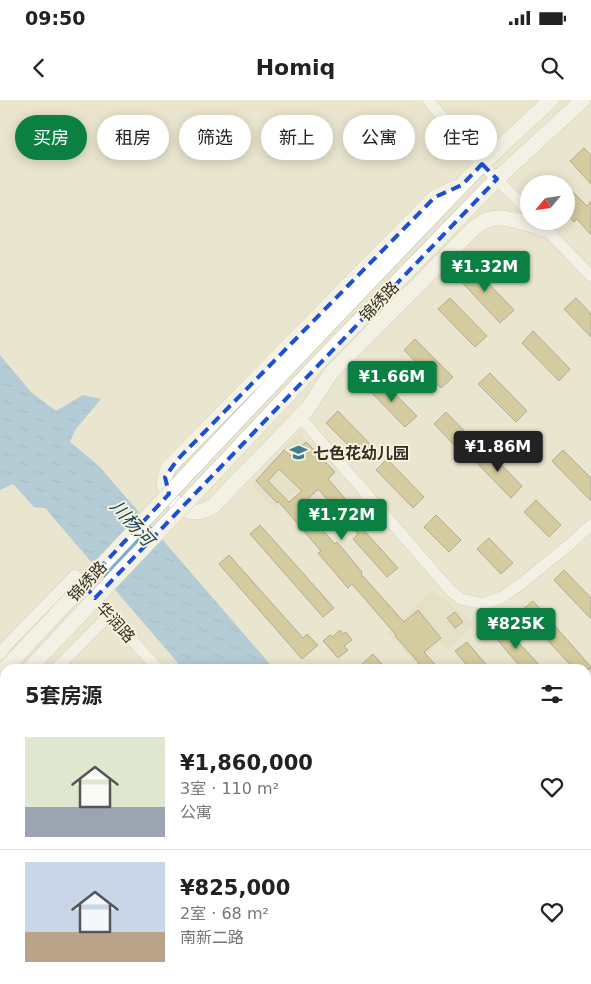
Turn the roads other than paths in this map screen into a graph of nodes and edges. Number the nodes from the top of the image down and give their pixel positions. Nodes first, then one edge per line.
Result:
1 (428, 100) edge
2 (551, 100) edge
3 (583, 100) edge
4 (482, 164) junction
5 (497, 180) junction
6 (462, 185) junction
7 (520, 203) edge
8 (520, 221) edge
9 (546, 230) edge
10 (591, 276) edge
11 (299, 416) junction
12 (591, 525) edge
13 (110, 614) junction
14 (0, 654) edge
15 (10, 664) edge
16 (34, 664) edge
17 (61, 664) edge
18 (154, 664) edge

1 - 4 street
2 - 4 main road, 锦绣路
3 - 5 main road, 锦绣路
4 - 5 street
4 - 6 main road, 锦绣路
5 - 7 street
5 - 16 main road, 锦绣路, bridge
6 - 11 main road, 锦绣路
6 - 15 main road, 锦绣路, bridge
8 - 11 main road, 锦绣路
9 - 10 street
11 - 12 street
13 - 14 street, 华润路
13 - 17 street
13 - 18 street, 华润路

